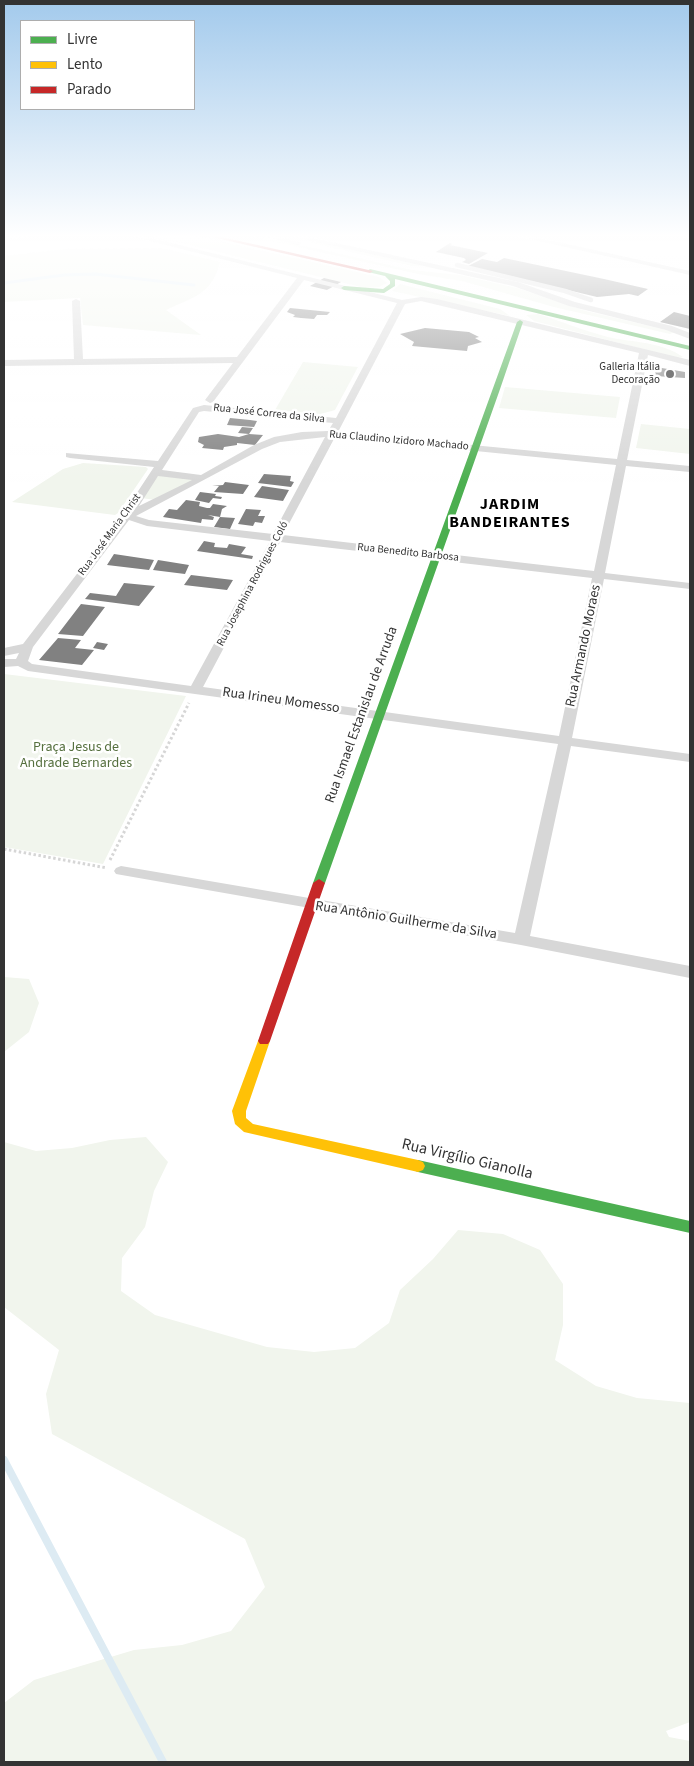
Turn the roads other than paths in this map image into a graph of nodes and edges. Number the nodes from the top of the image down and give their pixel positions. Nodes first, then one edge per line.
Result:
1 (77, 317) edge
2 (271, 317) edge
3 (394, 317) edge
4 (502, 317) edge
5 (519, 317) edge
6 (560, 317) edge
7 (602, 317) edge
8 (626, 317) edge
9 (520, 322) junction
10 (690, 338) edge
11 (672, 344) junction
12 (690, 348) edge
13 (644, 352) junction
14 (690, 354) edge
15 (239, 360) junction
16 (79, 362) junction
17 (4, 363) edge
18 (690, 363) edge
19 (210, 400) dead end
20 (199, 408) joint
21 (339, 421) junction
22 (332, 434) junction
23 (477, 448) junction
24 (70, 455) dead end
25 (622, 462) junction
26 (156, 468) junction
27 (690, 469) edge
28 (203, 478) junction
29 (127, 516) junction
30 (278, 539) junction
31 (436, 556) junction
32 (598, 576) junction
33 (690, 586) edge
34 (27, 647) junction
35 (4, 652) edge
36 (21, 662) junction
37 (4, 663) edge
38 (196, 690) junction
39 (378, 715) junction
40 (565, 741) junction
41 (690, 758) edge
42 (122, 870) dead end
43 (310, 905) junction
44 (521, 940) junction
45 (690, 972) edge
46 (240, 1120) joint
47 (690, 1227) edge

1 - 16 street
2 - 15 street
3 - 21 street, Rua Josephina Rodrigues Coló
4 - 9 street
5 - 9 main road
6 - 11 main road
7 - 10 main road
8 - 10 street
9 - 13 street
9 - 23 main road, Rua Ismael Estanislau de Arruda
11 - 12 main road
11 - 14 main road
13 - 18 street
13 - 25 street, Rua Armando Moraes
15 - 16 street
15 - 19 street
16 - 17 street
20 - 21 street, Rua José Correa da Silva
20 - 26 street, Rua José Maria Christ
21 - 22 street, Rua Josephina Rodrigues Coló
22 - 23 street, Rua Claudino Izidoro Machado
22 - 28 street, Rua Claudino Izidoro Machado
22 - 30 street, Rua Josephina Rodrigues Coló
23 - 25 street, Rua Claudino Izidoro Machado
23 - 31 main road, Rua Ismael Estanislau de Arruda
24 - 26 street
25 - 27 street, Rua Claudino Izidoro Machado
25 - 32 street, Rua Armando Moraes
26 - 28 street
26 - 29 street, Rua José Maria Christ
28 - 29 street, Rua Claudino Izidoro Machado
29 - 30 street, Rua Benedito Barbosa
29 - 34 street, Rua José Maria Christ
30 - 31 street, Rua Benedito Barbosa
30 - 38 street, Rua Josephina Rodrigues Coló
31 - 32 street, Rua Benedito Barbosa
31 - 39 main road, Rua Ismael Estanislau de Arruda
32 - 33 street, Rua Benedito Barbosa
32 - 40 street, Rua Armando Moraes
34 - 35 street
34 - 36 street, Rua José Maria Christ
36 - 37 street
36 - 38 street, Rua Irineu Momesso
38 - 39 street, Rua Irineu Momesso
39 - 40 street, Rua Irineu Momesso
39 - 43 main road, Rua Ismael Estanislau de Arruda
40 - 41 street, Rua Irineu Momesso
40 - 44 street, Rua Armando Moraes
42 - 43 street, Rua Antônio Guilherme da Silva
43 - 44 street, Rua Antônio Guilherme da Silva
43 - 46 main road, Rua Ismael Estanislau de Arruda
44 - 45 street, Rua Antônio Guilherme da Silva
46 - 47 main road, Rua Virgílio Gianolla

